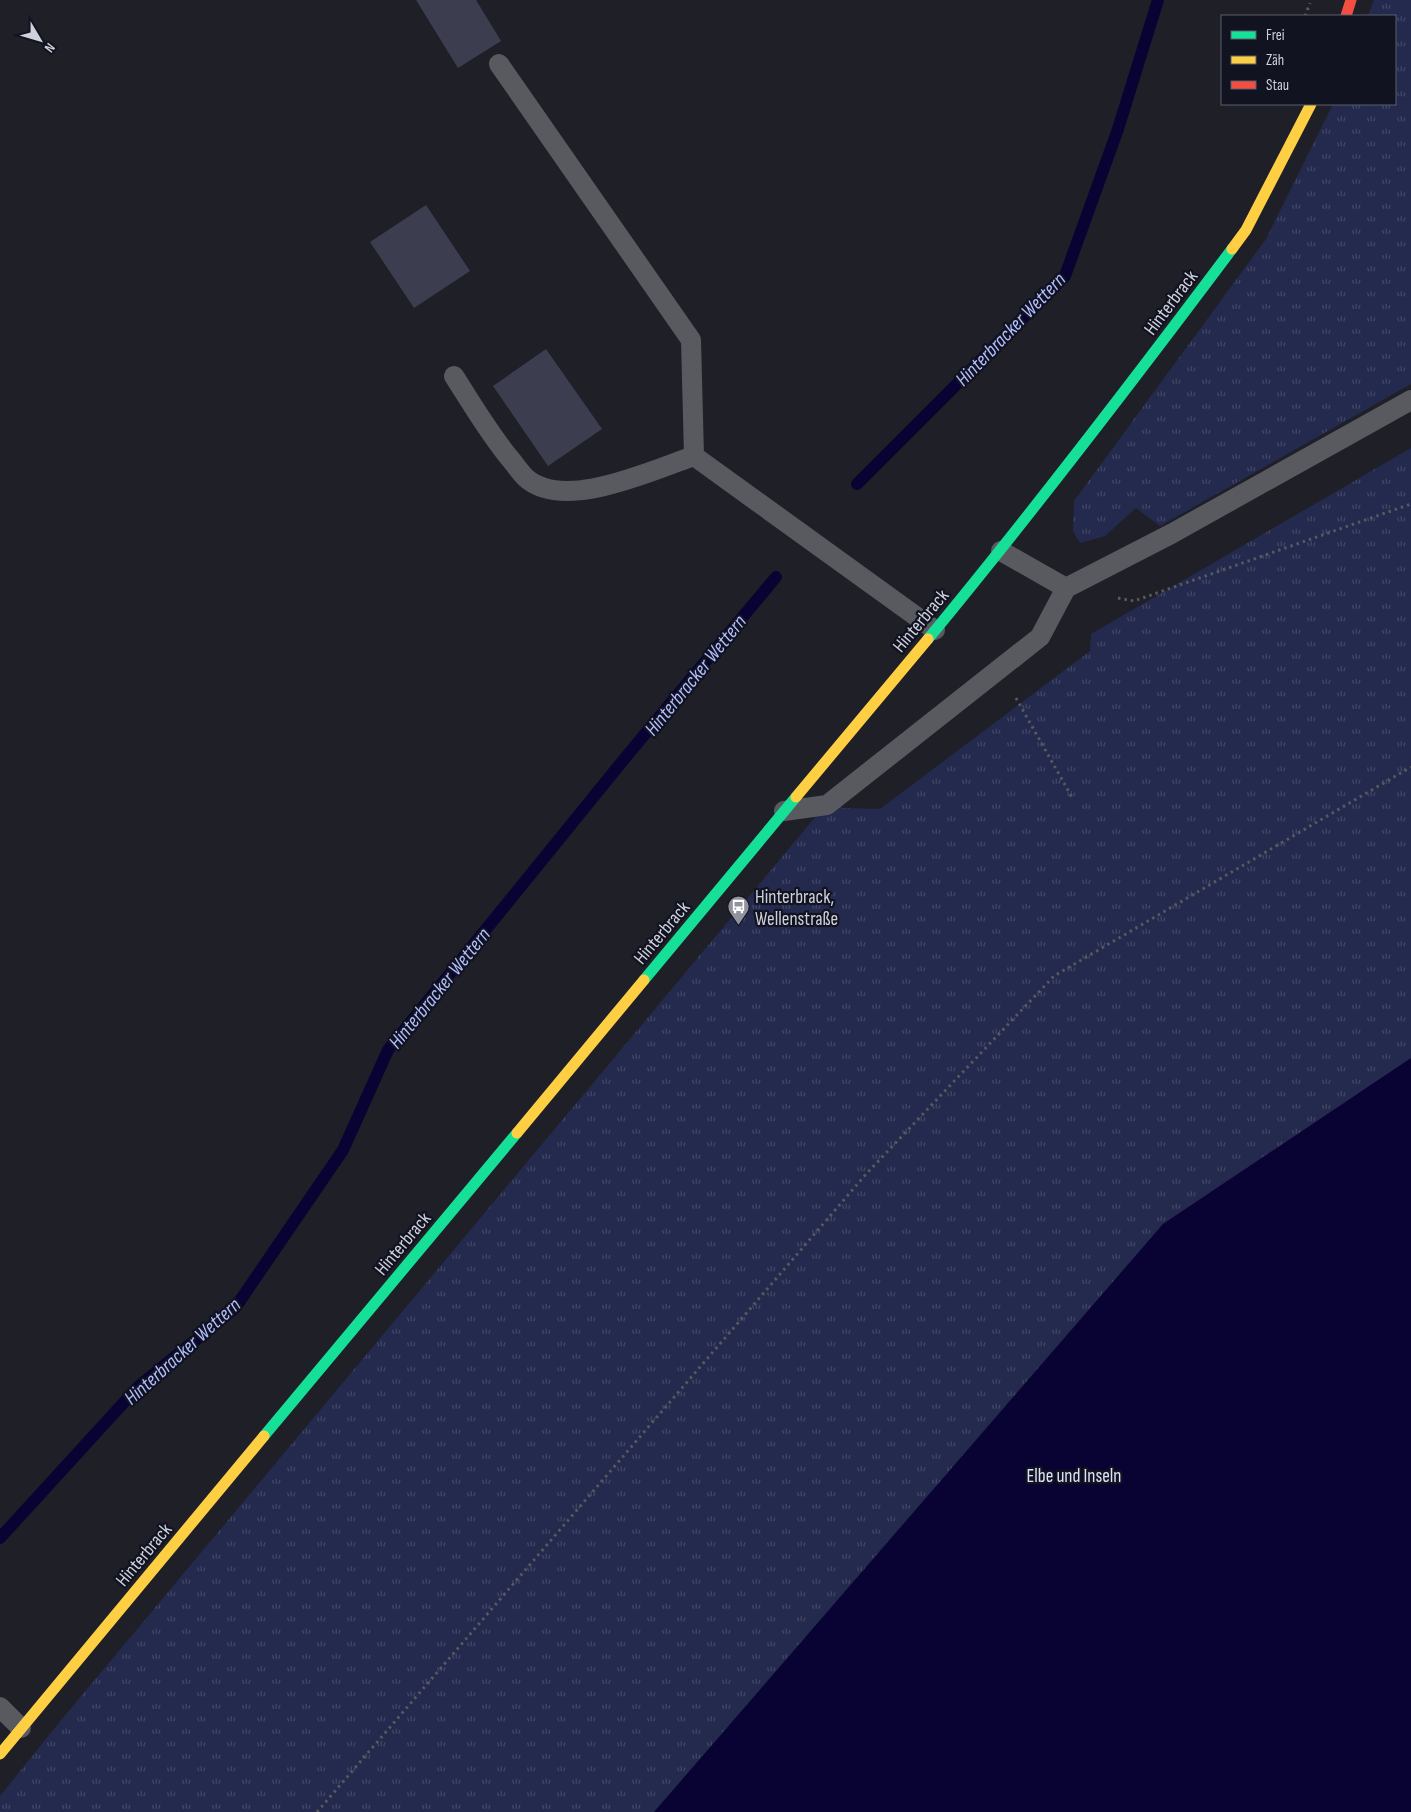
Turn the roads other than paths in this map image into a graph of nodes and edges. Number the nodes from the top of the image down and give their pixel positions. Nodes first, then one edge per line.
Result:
1 (1352, 0) edge
2 (1346, 15) edge
3 (499, 64) dead end
4 (1310, 105) edge
5 (454, 376) dead end
6 (1411, 400) edge
7 (694, 456) junction
8 (1001, 551) junction
9 (1066, 588) junction
10 (935, 630) junction
11 (784, 811) junction
12 (0, 1707) edge
13 (21, 1728) junction
14 (0, 1754) edge

1 - 2 street
3 - 7 lane
4 - 8 street, Hinterbrack
5 - 7 lane
6 - 9 lane
7 - 10 lane
8 - 9 lane
8 - 10 street, Hinterbrack
9 - 11 lane
10 - 11 street, Hinterbrack
11 - 13 street, Hinterbrack
12 - 13 lane
13 - 14 street, Hinterbrack

